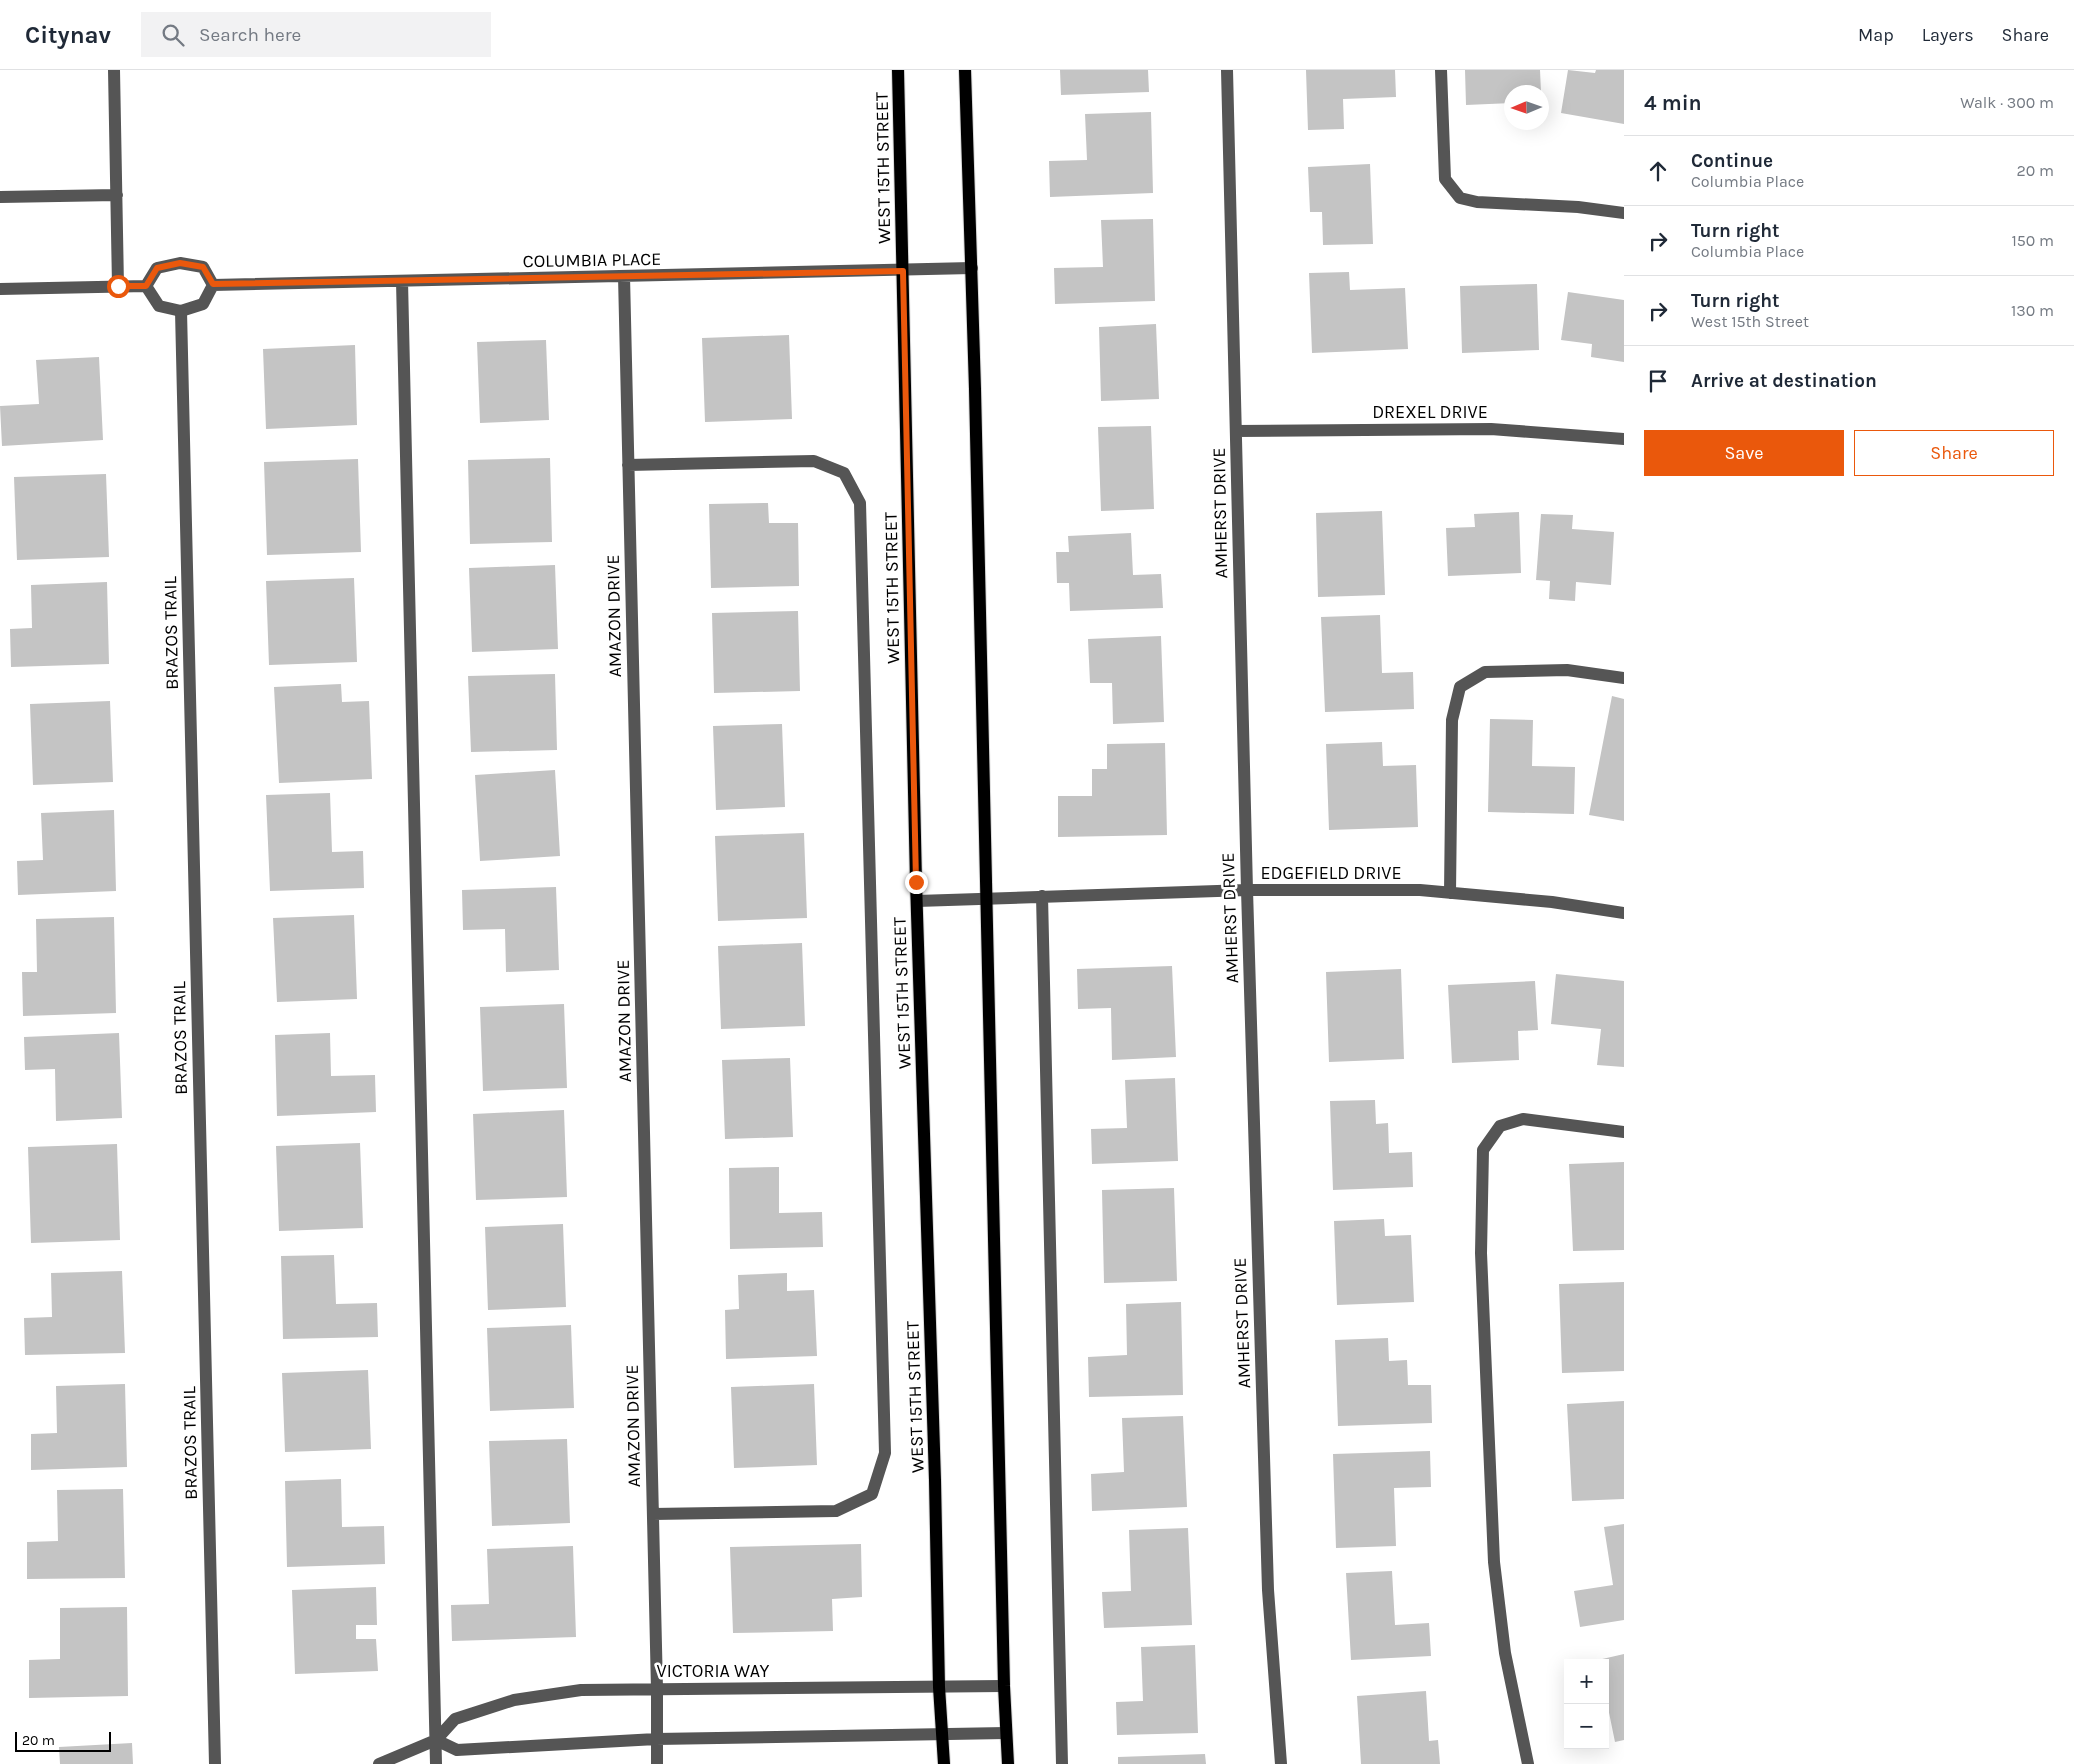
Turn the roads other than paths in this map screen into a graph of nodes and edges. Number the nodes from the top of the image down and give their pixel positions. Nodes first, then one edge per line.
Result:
1 (114, 70) edge
2 (898, 70) edge
3 (965, 70) edge
4 (1227, 70) edge
5 (1441, 70) edge
6 (117, 195) junction
7 (0, 197) edge
8 (1624, 213) edge
9 (972, 268) junction
10 (903, 271) junction
11 (624, 276) junction
12 (402, 281) junction
13 (213, 284) junction
14 (118, 286) junction
15 (146, 286) junction
16 (0, 289) edge
17 (181, 311) junction
18 (1236, 431) junction
19 (1624, 440) edge
20 (628, 465) junction
21 (1624, 678) edge
22 (1247, 890) junction
23 (1450, 893) junction
24 (1042, 896) junction
25 (987, 898) junction
26 (917, 901) junction
27 (1624, 913) edge
28 (1624, 1132) edge
29 (653, 1514) junction
30 (1004, 1686) junction
31 (939, 1687) junction
32 (657, 1689) junction
33 (1006, 1734) junction
34 (943, 1735) junction
35 (656, 1738) junction
36 (436, 1740) junction
37 (215, 1764) edge
38 (379, 1764) edge
39 (436, 1764) edge
40 (657, 1764) edge
41 (944, 1764) edge
42 (1008, 1764) edge
43 (1062, 1764) edge
44 (1281, 1764) edge
45 (1528, 1764) edge

1 - 6 street
2 - 10 main road, WEST 15TH STREET
3 - 9 main road
4 - 18 street, AMHERST DRIVE
5 - 8 street
6 - 7 street
6 - 14 street
9 - 10 street, COLUMBIA PLACE
9 - 25 main road
10 - 11 street, COLUMBIA PLACE
10 - 26 main road, WEST 15TH STREET
11 - 12 street, COLUMBIA PLACE
11 - 20 street, AMAZON DRIVE
12 - 13 street, COLUMBIA PLACE
12 - 36 street
13 - 15 street
13 - 17 street
14 - 15 street
14 - 16 street
15 - 17 street
17 - 37 street, BRAZOS TRAIL
18 - 19 street, DREXEL DRIVE
18 - 22 street, AMHERST DRIVE
20 - 29 street, AMAZON DRIVE
20 - 29 street
21 - 23 street
22 - 23 street, EDGEFIELD DRIVE
22 - 24 street, EDGEFIELD DRIVE
22 - 44 street, AMHERST DRIVE
23 - 27 street, EDGEFIELD DRIVE
24 - 25 street, EDGEFIELD DRIVE
24 - 43 street
25 - 26 street, EDGEFIELD DRIVE
25 - 30 main road
26 - 31 main road, WEST 15TH STREET
28 - 45 street
29 - 32 street, AMAZON DRIVE
30 - 31 street, VICTORIA WAY
30 - 33 main road
31 - 32 street, VICTORIA WAY
31 - 34 main road, WEST 15TH STREET
32 - 35 street, AMAZON DRIVE
32 - 36 street, VICTORIA WAY
33 - 34 street
33 - 42 main road
34 - 35 street
34 - 41 main road, WEST 15TH STREET
35 - 36 street
35 - 40 street, AMAZON DRIVE
36 - 38 street, VICTORIA WAY
36 - 39 street

